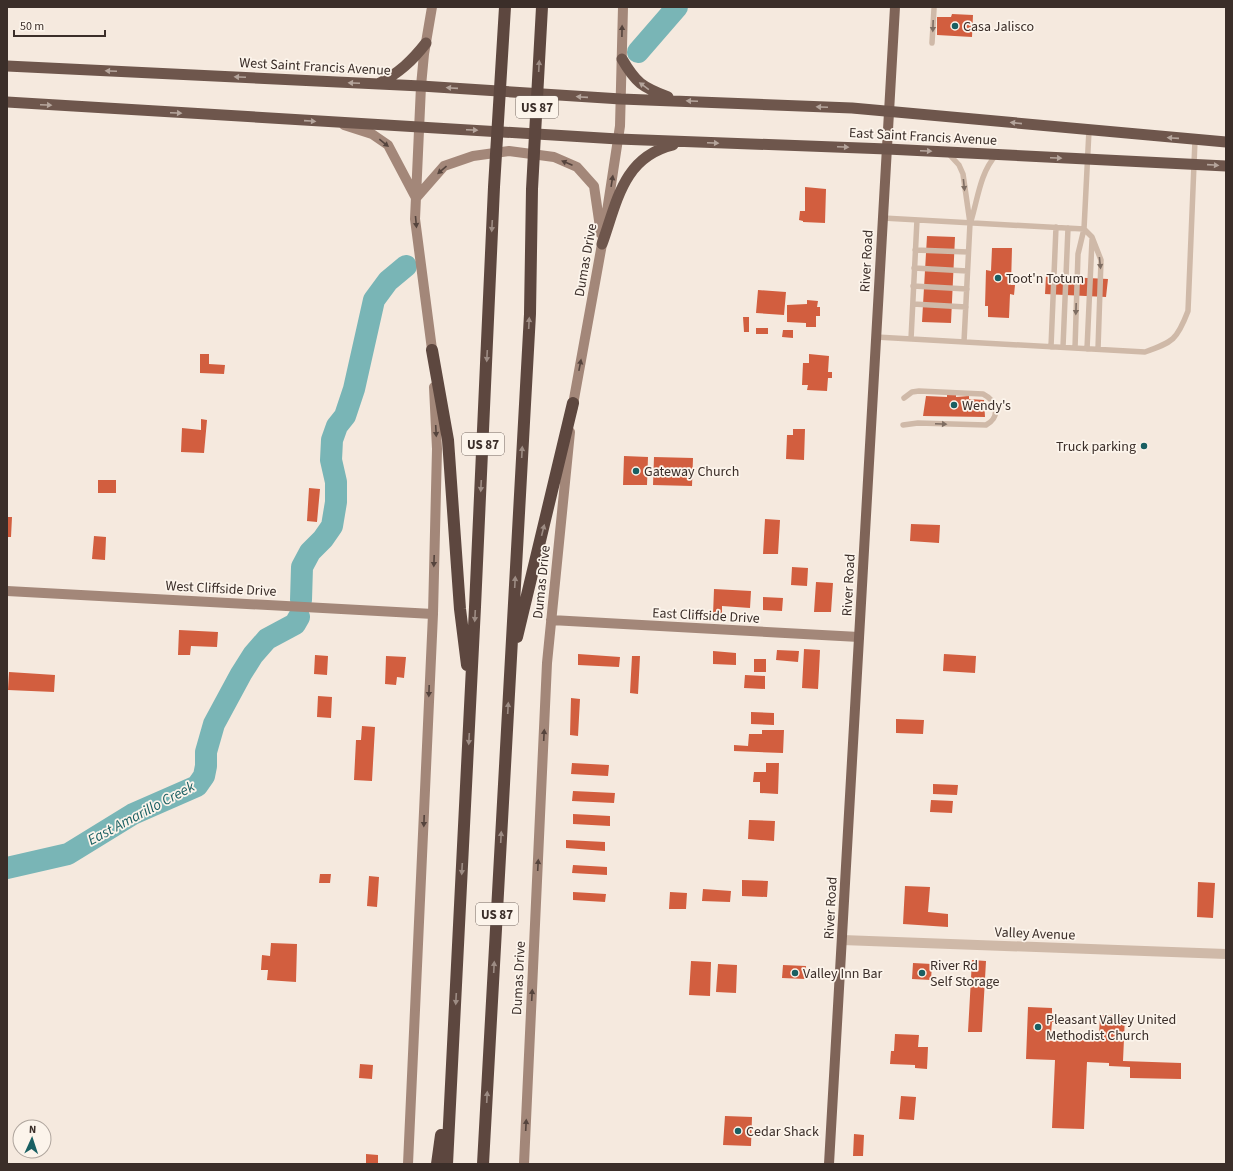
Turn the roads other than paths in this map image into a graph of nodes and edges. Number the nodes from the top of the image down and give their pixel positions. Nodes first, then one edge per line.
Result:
1 (432, 7) edge
2 (505, 7) edge
3 (542, 7) edge
4 (623, 7) edge
5 (895, 7) edge
6 (934, 9) dead end
7 (426, 43) junction
8 (932, 43) dead end
9 (622, 59) junction
10 (7, 66) edge
11 (378, 84) junction
12 (421, 86) junction
13 (621, 99) junction
14 (676, 100) junction
15 (7, 102) edge
16 (889, 112) junction
17 (336, 122) junction
18 (419, 127) junction
19 (1089, 130) junction
20 (618, 139) junction
21 (1195, 140) junction
22 (685, 142) junction
23 (1226, 142) edge
24 (887, 149) junction
25 (947, 152) junction
26 (997, 155) junction
27 (1087, 159) junction
28 (1194, 164) junction
29 (1226, 166) edge
30 (416, 198) junction
31 (883, 218) junction
32 (917, 220) junction
33 (970, 223) junction
34 (1056, 227) junction
35 (1068, 228) junction
36 (1084, 228) junction
37 (1092, 237) junction
38 (602, 244) junction
39 (915, 250) junction
40 (968, 252) junction
41 (914, 268) junction
42 (968, 271) junction
43 (913, 286) junction
44 (966, 289) junction
45 (913, 304) junction
46 (966, 307) junction
47 (876, 337) junction
48 (911, 339) junction
49 (964, 342) junction
50 (1051, 347) junction
51 (1063, 347) junction
52 (1075, 348) junction
53 (1087, 349) junction
54 (1098, 349) junction
55 (432, 350) junction
56 (904, 398) dead end
57 (572, 403) junction
58 (903, 425) dead end
59 (7, 591) edge
60 (433, 614) junction
61 (552, 620) junction
62 (859, 637) junction
63 (510, 663) junction
64 (471, 700) junction
65 (842, 940) junction
66 (1226, 954) edge
67 (453, 1051) junction
68 (408, 1164) edge
69 (437, 1164) edge
70 (447, 1164) edge
71 (483, 1164) edge
72 (524, 1164) edge
73 (829, 1164) edge

1 - 7 main road
2 -> 64 highway, US 87
63 -> 3 highway, US 87
9 -> 4 main road, Dumas Drive
5 - 16 main road, River Road
6 -> 8 lane
7 - 11 highway
7 - 12 main road
9 - 13 main road, Dumas Drive
14 -> 9 highway
11 -> 10 highway, West Saint Francis Avenue
11 - 12 highway, West Saint Francis Avenue
13 -> 12 highway, West Saint Francis Avenue
12 - 18 main road
13 - 14 highway, East Saint Francis Avenue
13 - 20 main road, Dumas Drive
16 -> 14 highway, East Saint Francis Avenue
15 -> 17 highway
19 -> 16 highway, East Saint Francis Avenue
16 - 24 main road, River Road
17 - 18 highway
17 -> 30 main road
18 -> 20 highway
18 - 30 main road
21 -> 19 highway, East Saint Francis Avenue
19 - 27 lane
20 - 22 highway, East Saint Francis Avenue
38 -> 20 main road, Dumas Drive
21 - 23 highway, East Saint Francis Avenue
21 - 28 lane
22 -> 24 highway, East Saint Francis Avenue
22 - 38 highway
24 -> 25 highway, East Saint Francis Avenue
24 - 31 main road, River Road
25 - 26 highway, East Saint Francis Avenue
25 -> 33 lane
26 -> 27 highway, East Saint Francis Avenue
26 - 33 lane
27 - 28 highway, East Saint Francis Avenue
27 - 36 lane
28 -> 29 highway, East Saint Francis Avenue
28 - 54 lane
38 -> 30 main road
30 -> 55 main road
31 - 32 lane
31 - 47 main road, River Road
32 - 33 lane
32 - 39 lane
33 - 34 lane
33 - 40 lane
34 - 35 lane
34 - 50 lane
35 - 36 lane
35 - 51 lane
36 - 37 lane
36 -> 52 lane
37 - 53 lane
37 -> 54 lane
57 -> 38 main road, Dumas Drive
39 - 40 lane
39 - 41 lane
40 - 42 lane
41 - 42 lane
41 - 43 lane
42 - 44 lane
43 - 44 lane
43 - 45 lane
44 - 46 lane
45 - 46 lane
45 - 48 lane
46 - 49 lane
47 - 48 lane
47 - 62 main road, River Road
48 - 49 lane
49 - 50 lane
50 - 51 lane
51 - 52 lane
52 - 53 lane
53 - 54 lane
55 -> 60 main road
55 - 64 highway
58 -> 56 lane
57 - 61 main road, Dumas Drive
63 -> 57 highway
59 - 60 main road, West Cliffside Drive
60 -> 68 main road
61 - 62 main road, East Cliffside Drive
72 -> 61 main road, Dumas Drive
62 - 65 main road, River Road
71 -> 63 highway, US 87
64 -> 67 highway, US 87
65 - 66 street, Valley Avenue
65 - 73 main road, River Road
67 - 69 highway
67 - 70 highway, US 87

